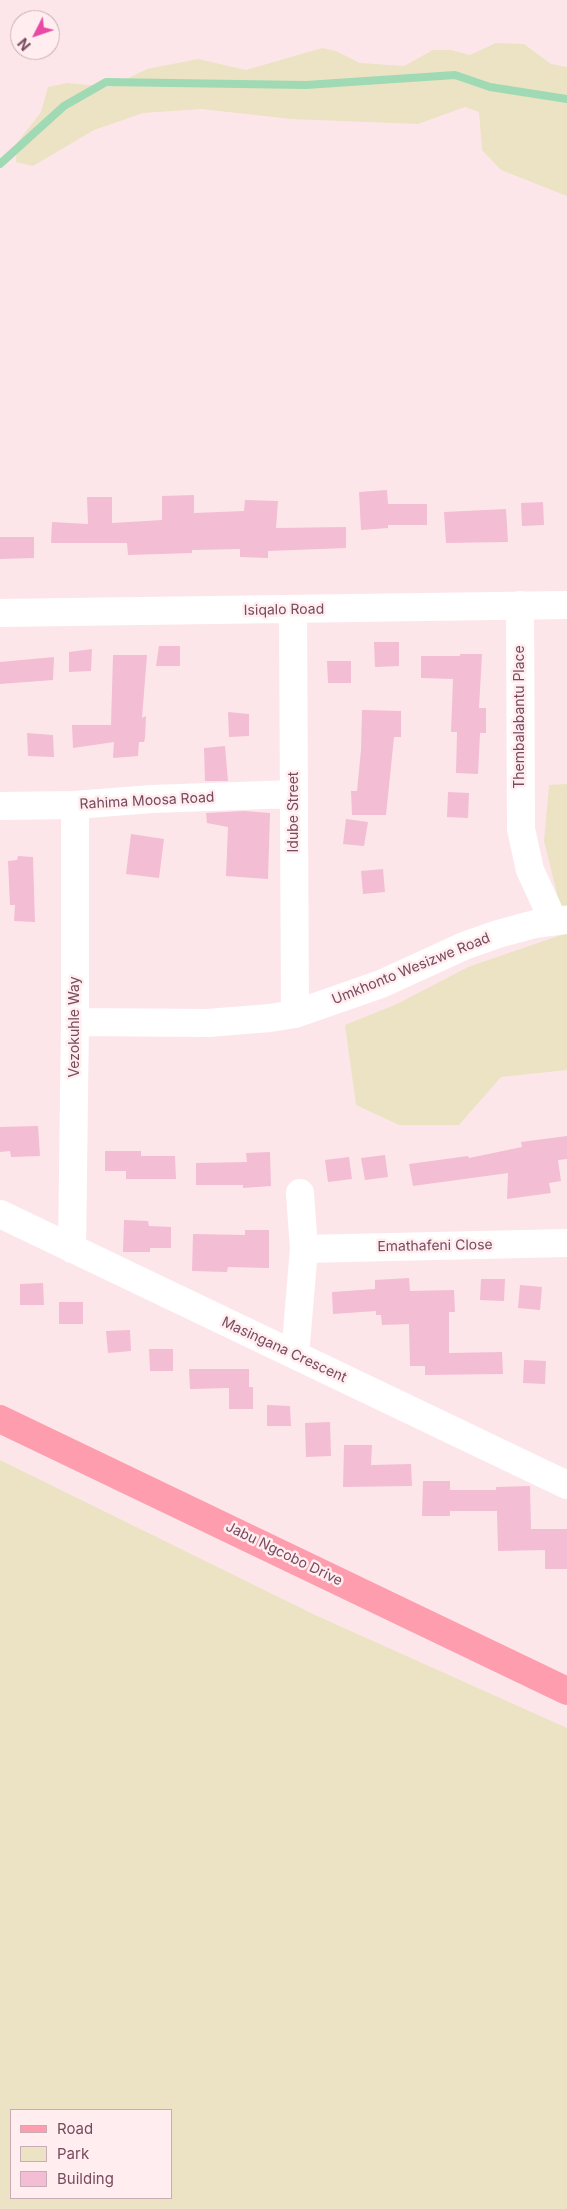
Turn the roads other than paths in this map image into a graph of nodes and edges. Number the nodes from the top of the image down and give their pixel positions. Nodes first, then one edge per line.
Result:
1 (520, 605) junction
2 (567, 605) edge
3 (293, 610) junction
4 (0, 612) edge
5 (294, 794) junction
6 (75, 805) junction
7 (0, 806) edge
8 (560, 920) edge
9 (295, 1014) junction
10 (75, 1022) junction
11 (300, 1193) dead end
12 (0, 1214) edge
13 (567, 1243) edge
14 (72, 1249) junction
15 (304, 1249) junction
16 (295, 1355) junction
17 (0, 1419) edge
18 (567, 1485) edge
19 (567, 1691) edge

1 - 2 street, Isiqalo Road
1 - 3 street, Isiqalo Road
1 - 8 street, Thembalabantu Place
3 - 4 street, Isiqalo Road
3 - 5 street, Idube Street
5 - 6 street, Rahima Moosa Road
5 - 9 street, Idube Street
6 - 7 street, Rahima Moosa Road
6 - 10 street, Vezokuhle Way
8 - 9 street, Umkhonto Wesizwe Road
9 - 10 street, Umkhonto Wesizwe Road
10 - 14 street, Vezokuhle Way
11 - 15 street
12 - 14 street, Masingana Crescent
13 - 15 street, Emathafeni Close
14 - 16 street, Masingana Crescent
15 - 16 street
16 - 18 street, Masingana Crescent
17 - 19 main road, Jabu Ngcobo Drive

